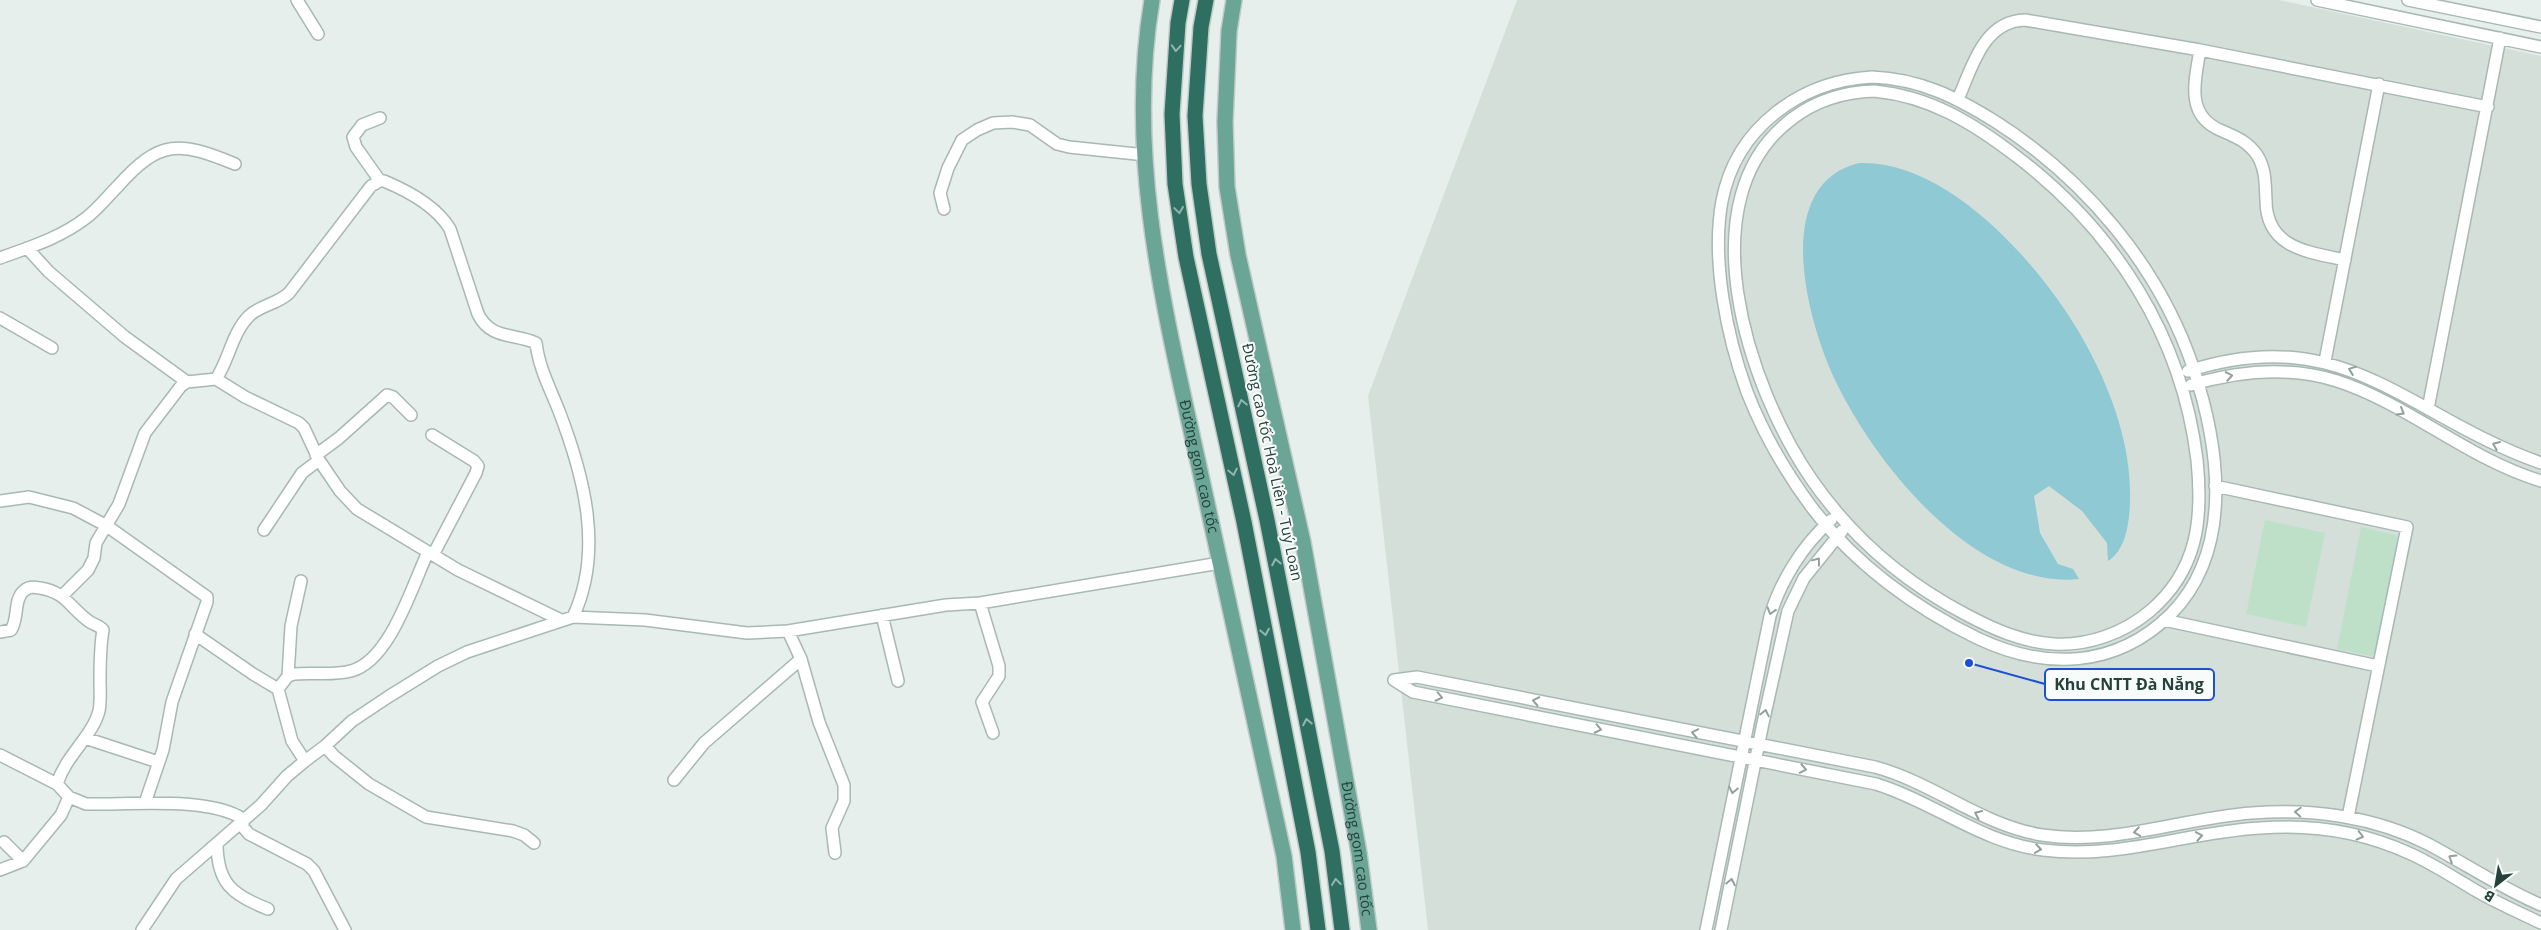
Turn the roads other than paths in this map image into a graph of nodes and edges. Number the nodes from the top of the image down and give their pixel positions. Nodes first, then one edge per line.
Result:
1 (297, 0) edge
2 (1152, 0) edge
3 (1182, 0) edge
4 (1206, 0) edge
5 (1234, 0) edge
6 (2317, 0) edge
7 (2408, 0) edge
8 (2541, 28) edge
9 (318, 34) dead end
10 (2500, 38) junction
11 (2541, 47) edge
12 (2200, 50) junction
13 (2379, 84) junction
14 (1801, 95) junction
15 (1958, 99) junction
16 (2488, 107) junction
17 (1808, 108) junction
18 (380, 118) dead end
19 (1146, 155) junction
20 (235, 164) dead end
21 (380, 180) junction
22 (944, 209) dead end
23 (26, 248) junction
24 (0, 258) edge
25 (2345, 260) junction
26 (0, 318) edge
27 (1746, 333) junction
28 (1731, 336) junction
29 (52, 348) dead end
30 (2325, 361) junction
31 (2193, 370) junction
32 (2178, 374) junction
33 (216, 379) junction
34 (187, 382) junction
35 (2197, 383) junction
36 (2182, 387) junction
37 (2428, 409) junction
38 (411, 415) dead end
39 (432, 435) dead end
40 (318, 457) junction
41 (2541, 463) edge
42 (2541, 481) edge
43 (2214, 486) junction
44 (0, 501) edge
45 (1838, 514) junction
46 (1826, 525) junction
47 (1848, 525) junction
48 (107, 526) junction
49 (264, 530) dead end
50 (1837, 537) junction
51 (430, 554) junction
52 (1220, 563) junction
53 (301, 581) dead end
54 (63, 595) junction
55 (980, 604) junction
56 (882, 615) junction
57 (573, 617) junction
58 (562, 620) junction
59 (2164, 620) junction
60 (788, 631) junction
61 (0, 632) edge
62 (195, 634) junction
63 (801, 659) junction
64 (2378, 666) junction
65 (288, 676) junction
66 (898, 681) dead end
67 (278, 689) junction
68 (993, 733) dead end
69 (85, 738) junction
70 (1743, 742) junction
71 (1758, 745) junction
72 (326, 746) junction
73 (0, 755) edge
74 (1740, 758) junction
75 (1755, 760) junction
76 (305, 761) junction
77 (158, 762) junction
78 (674, 780) dead end
79 (57, 784) junction
80 (69, 797) junction
81 (145, 803) junction
82 (2348, 818) junction
83 (243, 819) junction
84 (4, 842) dead end
85 (217, 843) junction
86 (534, 843) dead end
87 (835, 853) dead end
88 (22, 861) junction
89 (0, 870) edge
90 (2541, 905) edge
91 (268, 909) dead end
92 (2541, 923) edge
93 (142, 930) edge
94 (345, 930) edge
95 (1293, 930) edge
96 (1318, 930) edge
97 (1342, 930) edge
98 (1369, 930) edge
99 (1706, 930) edge
100 (1721, 930) edge

1 - 9 street
2 - 19 main road, Đường gom cao tốc
3 -> 96 highway
97 -> 4 highway, Đường cao tốc Hoà Liên - Tuý Loan
5 - 98 main road, Đường gom cao tốc
6 - 10 street
7 - 8 street
10 - 11 street
10 - 16 street
12 - 13 street
12 - 15 street
12 - 25 street
13 - 16 street
13 - 25 street
14 - 15 street
14 - 17 street
14 - 28 street
15 - 31 street
16 - 37 street
17 - 27 street
17 - 32 street
18 - 21 street
19 - 22 street
19 - 52 main road, Đường gom cao tốc
20 - 23 street
21 - 33 street
21 - 57 street
23 - 24 street
23 - 34 street
25 - 30 street
26 - 29 street
27 - 28 street
27 - 45 street
28 - 46 street
30 - 31 street
37 -> 30 street
31 - 32 street
31 - 35 street
32 - 36 street
33 - 34 street
33 - 40 street
34 - 48 street
35 - 36 street
35 -> 42 street
35 - 43 street
36 - 47 street
41 -> 37 street
38 - 40 street
39 - 51 street
40 - 49 street
40 - 51 street
43 - 59 street
43 - 64 street
44 - 48 street
45 - 46 street
45 - 47 street
46 - 50 street
46 -> 70 street
47 - 50 street
48 - 54 street
48 - 62 street
50 - 59 street
71 -> 50 street
51 - 58 street
51 - 65 street
52 - 55 street
52 - 95 main road, Đường gom cao tốc
53 - 65 street
54 - 61 street
54 - 69 street
55 - 56 street
55 - 68 street
56 - 60 street
56 - 66 street
57 - 58 street
57 - 60 street
58 - 72 street
59 - 64 street
60 - 63 street
62 - 67 street
62 - 77 street
63 - 78 street
63 - 87 street
64 - 82 street
65 - 67 street
67 - 76 street
69 - 77 street
69 - 79 street
70 - 71 street
70 - 74 street
70 -> 74 street
71 - 75 street
82 -> 71 street
72 - 76 street
72 - 86 street
73 - 79 street
74 - 75 street
74 -> 99 street
75 -> 92 street
100 -> 75 street
76 - 83 street
77 - 81 street
79 - 80 street
80 - 81 street
80 - 88 street
81 - 83 street
90 -> 82 street
83 - 85 street
83 - 94 street
84 - 88 street
85 - 91 street
85 - 93 street
88 - 89 street

